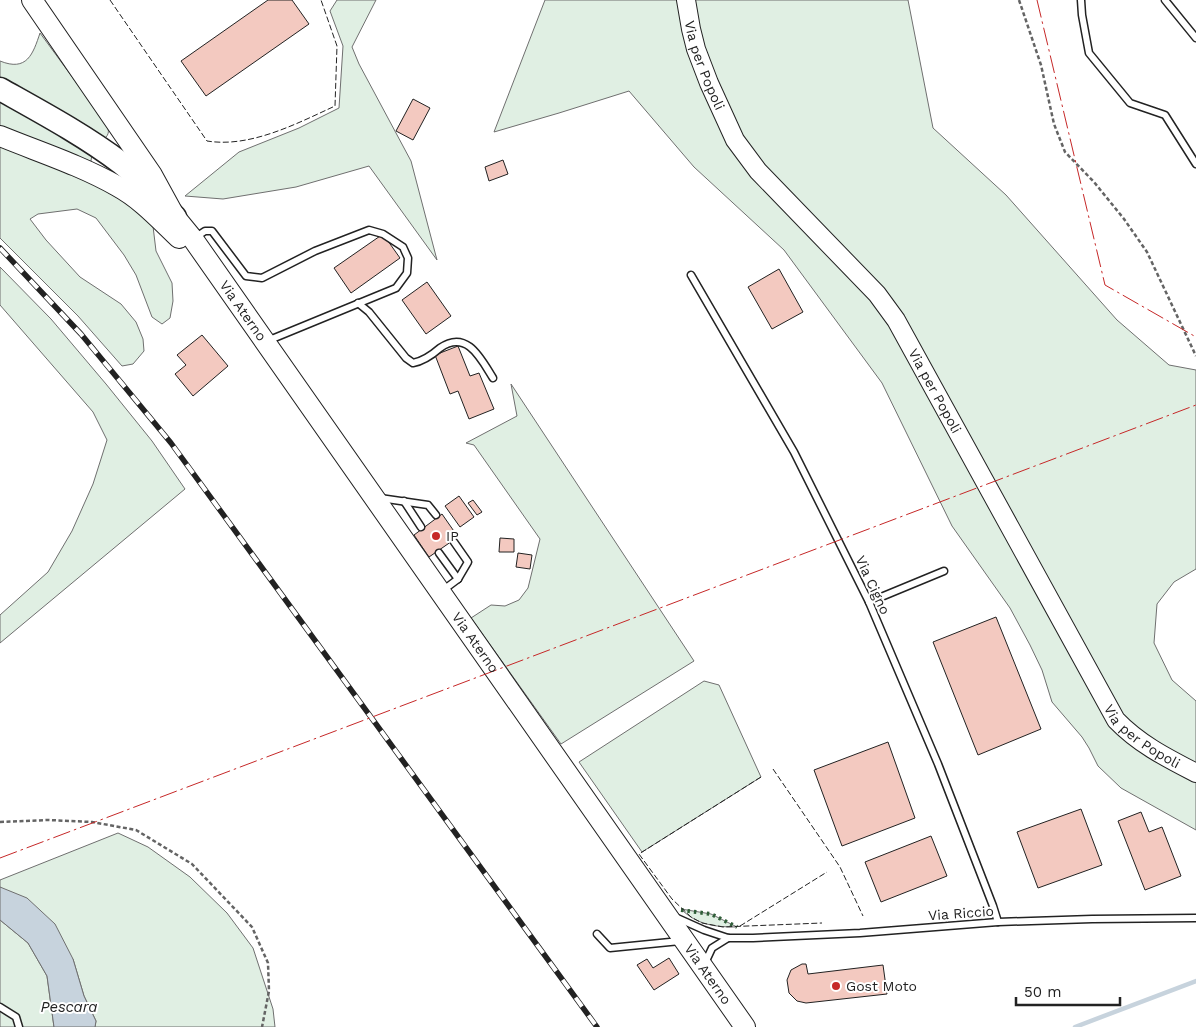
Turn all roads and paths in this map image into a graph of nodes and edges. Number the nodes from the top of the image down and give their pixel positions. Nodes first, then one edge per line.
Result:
1 (32, 0) edge
2 (686, 0) edge
3 (1019, 0) edge
4 (1081, 0) edge
5 (1165, 0) edge
6 (1196, 38) edge
7 (0, 89) edge
8 (0, 136) edge
9 (1196, 164) edge
10 (176, 217) junction
11 (192, 239) junction
12 (206, 258) junction
13 (691, 275) dead end
14 (358, 303) junction
15 (265, 342) junction
16 (1196, 356) edge
17 (492, 378) dead end
18 (374, 497) junction
19 (404, 501) junction
20 (436, 515) dead end
21 (421, 527) dead end
22 (454, 542) dead end
23 (439, 553) dead end
24 (944, 571) dead end
25 (458, 579) junction
26 (441, 592) junction
27 (868, 602) junction
28 (1196, 773) edge
29 (0, 822) edge
30 (666, 913) junction
31 (1196, 918) edge
32 (998, 922) junction
33 (597, 934) dead end
34 (728, 938) junction
35 (685, 941) junction
36 (703, 967) junction
37 (0, 1007) edge
38 (19, 1027) edge
39 (262, 1027) edge
40 (745, 1027) edge

1 - 10 main road, Via Aterno
2 - 28 main road, Via per Popoli
3 - 16 path
4 - 9 lane
5 - 6 lane
7 - 10 highway
8 - 12 main road, Via Aterno
10 - 11 main road, Via Aterno
11 - 12 main road, Via Aterno
11 - 14 lane
12 - 15 main road, Via Aterno
13 - 27 lane, Via Cigno
14 - 15 lane
14 - 17 lane
15 - 18 main road, Via Aterno
18 - 19 lane
18 - 26 main road, Via Aterno
19 - 20 lane
19 - 21 lane
22 - 25 lane
23 - 25 lane
24 - 27 lane
25 - 26 lane
26 - 30 main road, Via Aterno
27 - 32 lane, Via Cigno
29 - 39 path
30 - 34 lane, Via Riccio
30 - 35 main road, Via Aterno
31 - 32 lane, Via Riccio
32 - 34 lane, Via Riccio
33 - 35 lane
34 - 36 lane
35 - 36 main road, Via Aterno
36 - 40 main road, Via Aterno
37 - 38 lane

